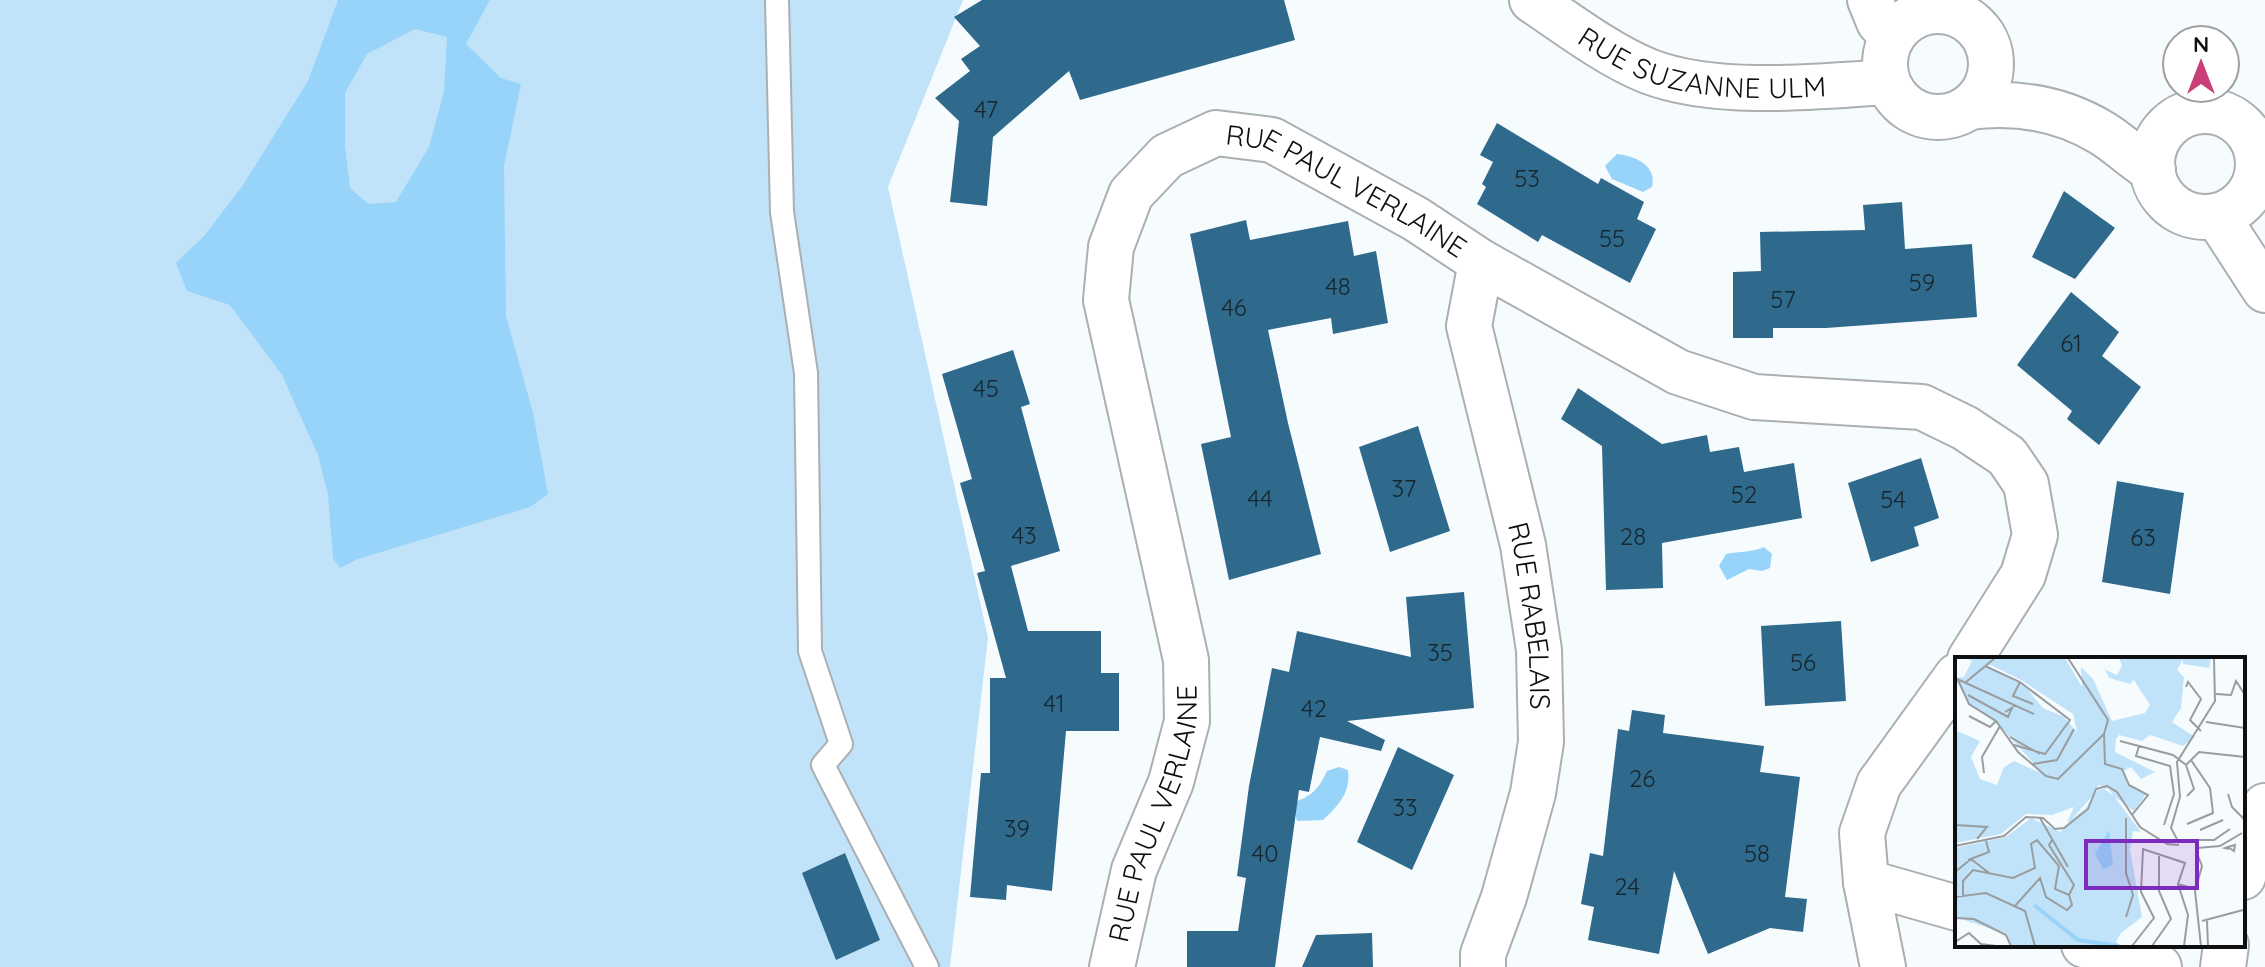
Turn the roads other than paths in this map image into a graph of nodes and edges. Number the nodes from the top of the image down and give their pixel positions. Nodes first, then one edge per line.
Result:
1 (777, 0) edge
2 (1532, 0) edge
3 (1870, 0) edge
4 (1906, 17) edge
5 (1990, 51) junction
6 (1886, 82) junction
7 (1969, 107) junction
8 (2167, 128) junction
9 (2258, 133) edge
10 (2153, 170) junction
11 (2242, 217) edge
12 (1481, 262) junction
13 (2265, 290) edge
14 (1971, 657) edge
15 (1955, 679) edge
16 (2265, 806) edge
17 (2245, 871) edge
18 (1866, 882) junction
19 (1955, 907) edge
20 (2091, 947) edge
21 (2226, 947) edge
22 (927, 967) edge
23 (1112, 967) edge
24 (1483, 967) edge
25 (1883, 967) edge
26 (2159, 967) edge
27 (2223, 967) edge

1 - 22 lane
2 - 6 street, RUE SUZANNE ULM
3 - 4 street
4 - 5 street
4 - 6 street
5 - 7 street
5 - 8 street
6 - 7 street
7 - 10 street
8 - 9 street
8 - 10 street
9 - 11 street
10 - 11 street
11 - 13 street
12 - 14 street, RUE PAUL VERLAINE
12 - 23 street, RUE PAUL VERLAINE
12 - 24 street, RUE RABELAIS
15 - 18 street
16 - 17 street
18 - 19 street
18 - 25 street
20 - 26 street
21 - 27 street

